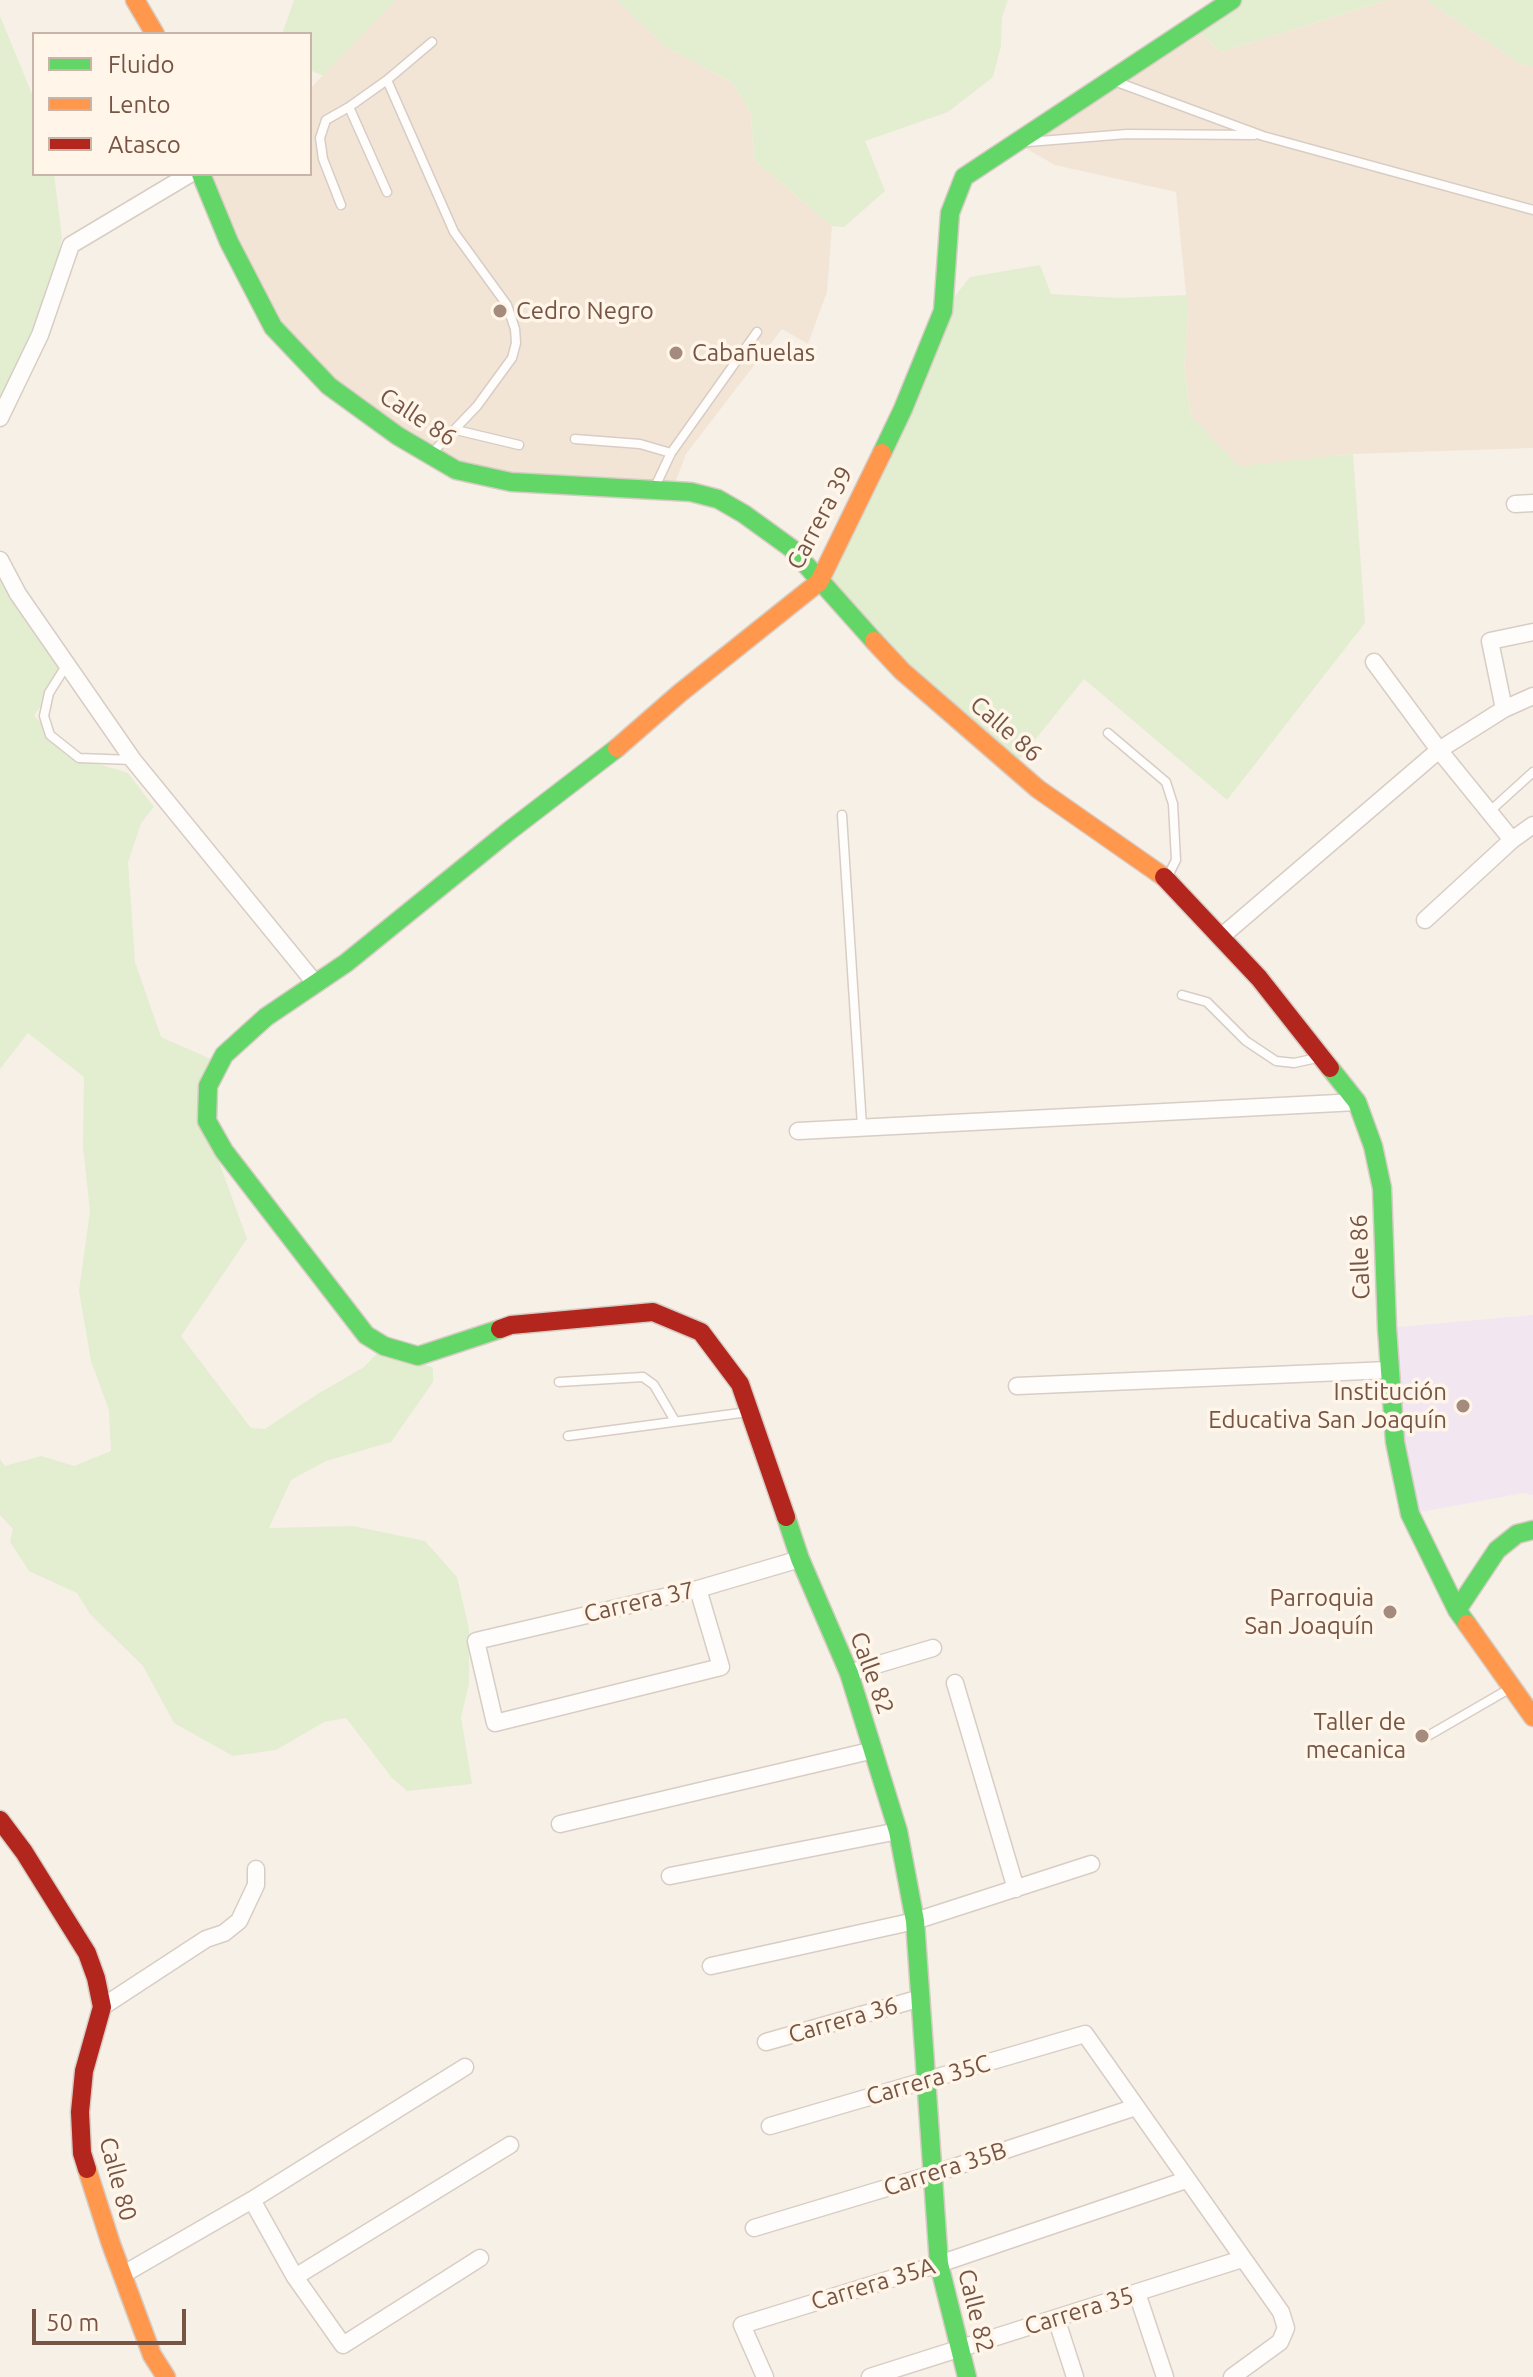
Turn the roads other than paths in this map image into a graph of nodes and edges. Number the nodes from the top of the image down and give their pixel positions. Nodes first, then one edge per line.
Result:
1 (135, 0) edge
2 (1232, 0) edge
3 (154, 32) edge
4 (432, 42) dead end
5 (1110, 79) junction
6 (387, 80) junction
7 (349, 107) junction
8 (1263, 136) junction
9 (1016, 142) junction
10 (187, 176) edge
11 (202, 176) edge
12 (387, 192) dead end
13 (341, 205) dead end
14 (1533, 210) edge
15 (757, 332) dead end
16 (0, 418) edge
17 (456, 430) junction
18 (575, 439) dead end
19 (519, 445) dead end
20 (671, 453) junction
21 (429, 456) junction
22 (654, 490) junction
23 (1533, 503) edge
24 (1515, 504) dead end
25 (0, 560) edge
26 (819, 582) junction
27 (1533, 632) edge
28 (1374, 662) dead end
29 (67, 665) junction
30 (1533, 696) edge
31 (1504, 709) junction
32 (1108, 733) dead end
33 (1439, 750) junction
34 (133, 760) junction
35 (1533, 772) edge
36 (1489, 812) junction
37 (842, 815) dead end
38 (1533, 825) edge
39 (1512, 840) junction
40 (1166, 879) junction
41 (1425, 920) dead end
42 (1222, 936) junction
43 (315, 983) junction
44 (1182, 995) dead end
45 (1322, 1057) junction
46 (1357, 1102) junction
47 (862, 1126) junction
48 (798, 1131) dead end
49 (384, 1346) joint
50 (1389, 1370) junction
51 (559, 1382) dead end
52 (1017, 1386) dead end
53 (749, 1412) junction
54 (675, 1421) junction
55 (568, 1436) dead end
56 (1533, 1530) edge
57 (800, 1559) junction
58 (698, 1589) junction
59 (1457, 1610) junction
60 (933, 1648) dead end
61 (849, 1673) junction
62 (955, 1683) dead end
63 (1513, 1686) junction
64 (1533, 1717) edge
65 (1426, 1737) dead end
66 (874, 1750) junction
67 (0, 1820) edge
68 (560, 1824) dead end
69 (898, 1831) junction
70 (1091, 1864) dead end
71 (256, 1869) dead end
72 (670, 1876) dead end
73 (1016, 1889) junction
74 (915, 1921) junction
75 (711, 1966) dead end
76 (921, 1998) junction
77 (102, 2007) junction
78 (766, 2042) dead end
79 (465, 2067) dead end
80 (928, 2081) junction
81 (1136, 2107) junction
82 (770, 2126) dead end
83 (510, 2145) dead end
84 (933, 2174) junction
85 (1186, 2180) junction
86 (252, 2200) junction
87 (754, 2228) dead end
88 (480, 2258) dead end
89 (1242, 2259) junction
90 (939, 2264) junction
91 (122, 2275) junction
92 (295, 2277) junction
93 (1137, 2293) junction
94 (1056, 2318) junction
95 (960, 2348) junction
96 (166, 2377) edge
97 (765, 2377) edge
98 (870, 2377) edge
99 (967, 2377) edge
100 (1075, 2377) edge
101 (1165, 2377) edge
102 (1232, 2377) edge

1 - 3 street
2 - 5 street, Carrera 39
4 - 6 lane
5 - 8 lane
5 - 9 street, Carrera 39
6 - 7 lane
6 - 17 lane
7 - 12 lane
7 - 13 lane
8 - 9 lane
8 - 14 lane
9 - 26 street, Carrera 39
10 - 16 street
11 - 21 street, Calle 86
15 - 20 lane
17 - 19 lane
17 - 21 lane
18 - 20 lane
20 - 22 lane
21 - 22 street, Calle 86
22 - 26 street, Calle 86
23 - 24 street
25 - 29 street
26 - 40 street, Calle 86
26 - 43 street, Carrera 39
27 - 31 street
28 - 33 street
29 - 34 street
29 - 34 lane
30 - 31 street
31 - 33 street
32 - 40 lane
33 - 36 street
33 - 42 street
34 - 43 street
35 - 36 lane
36 - 39 street
37 - 47 lane
38 - 39 street
39 - 41 street
40 - 42 street, Calle 86
42 - 45 street, Calle 86
43 - 49 street, Carrera 39
44 - 45 lane
45 - 46 street, Calle 86
46 - 47 street
46 - 50 street, Calle 86
47 - 48 street
49 - 53 street, Calle 82
50 - 52 street
50 - 59 street, Calle 86
51 - 54 lane
53 - 54 lane
53 - 57 street, Calle 82
54 - 55 lane
56 - 59 street
57 - 58 street, Carrera 37
57 - 61 street, Calle 82
58 - 58 street, Carrera 37
59 - 63 street, Calle 86
60 - 61 street
61 - 66 street, Calle 82
62 - 73 street
63 - 64 street, Calle 86
63 - 65 lane
66 - 68 street
66 - 69 street, Calle 82
67 - 77 street
69 - 72 street
69 - 74 street, Calle 82
70 - 73 street
71 - 77 street
73 - 74 street
74 - 75 street
74 - 76 street, Calle 82
76 - 78 street, Carrera 36
76 - 80 street, Calle 82
77 - 91 street, Calle 80
79 - 86 street
80 - 81 street, Carrera 35C
80 - 82 street, Carrera 35C
80 - 84 street, Calle 82
81 - 84 street, Carrera 35B
81 - 85 street
83 - 92 street
84 - 87 street, Carrera 35B
84 - 90 street, Calle 82
85 - 89 street
85 - 90 street, Carrera 35A
86 - 91 street
86 - 92 street
88 - 92 street
89 - 93 street, Carrera 35
89 - 102 street
90 - 95 street, Calle 82
90 - 97 street, Carrera 35A
91 - 96 street, Calle 80
93 - 94 street, Carrera 35
93 - 101 street
94 - 95 street, Carrera 35
94 - 100 street
95 - 98 street, Carrera 35
95 - 99 street, Calle 82

